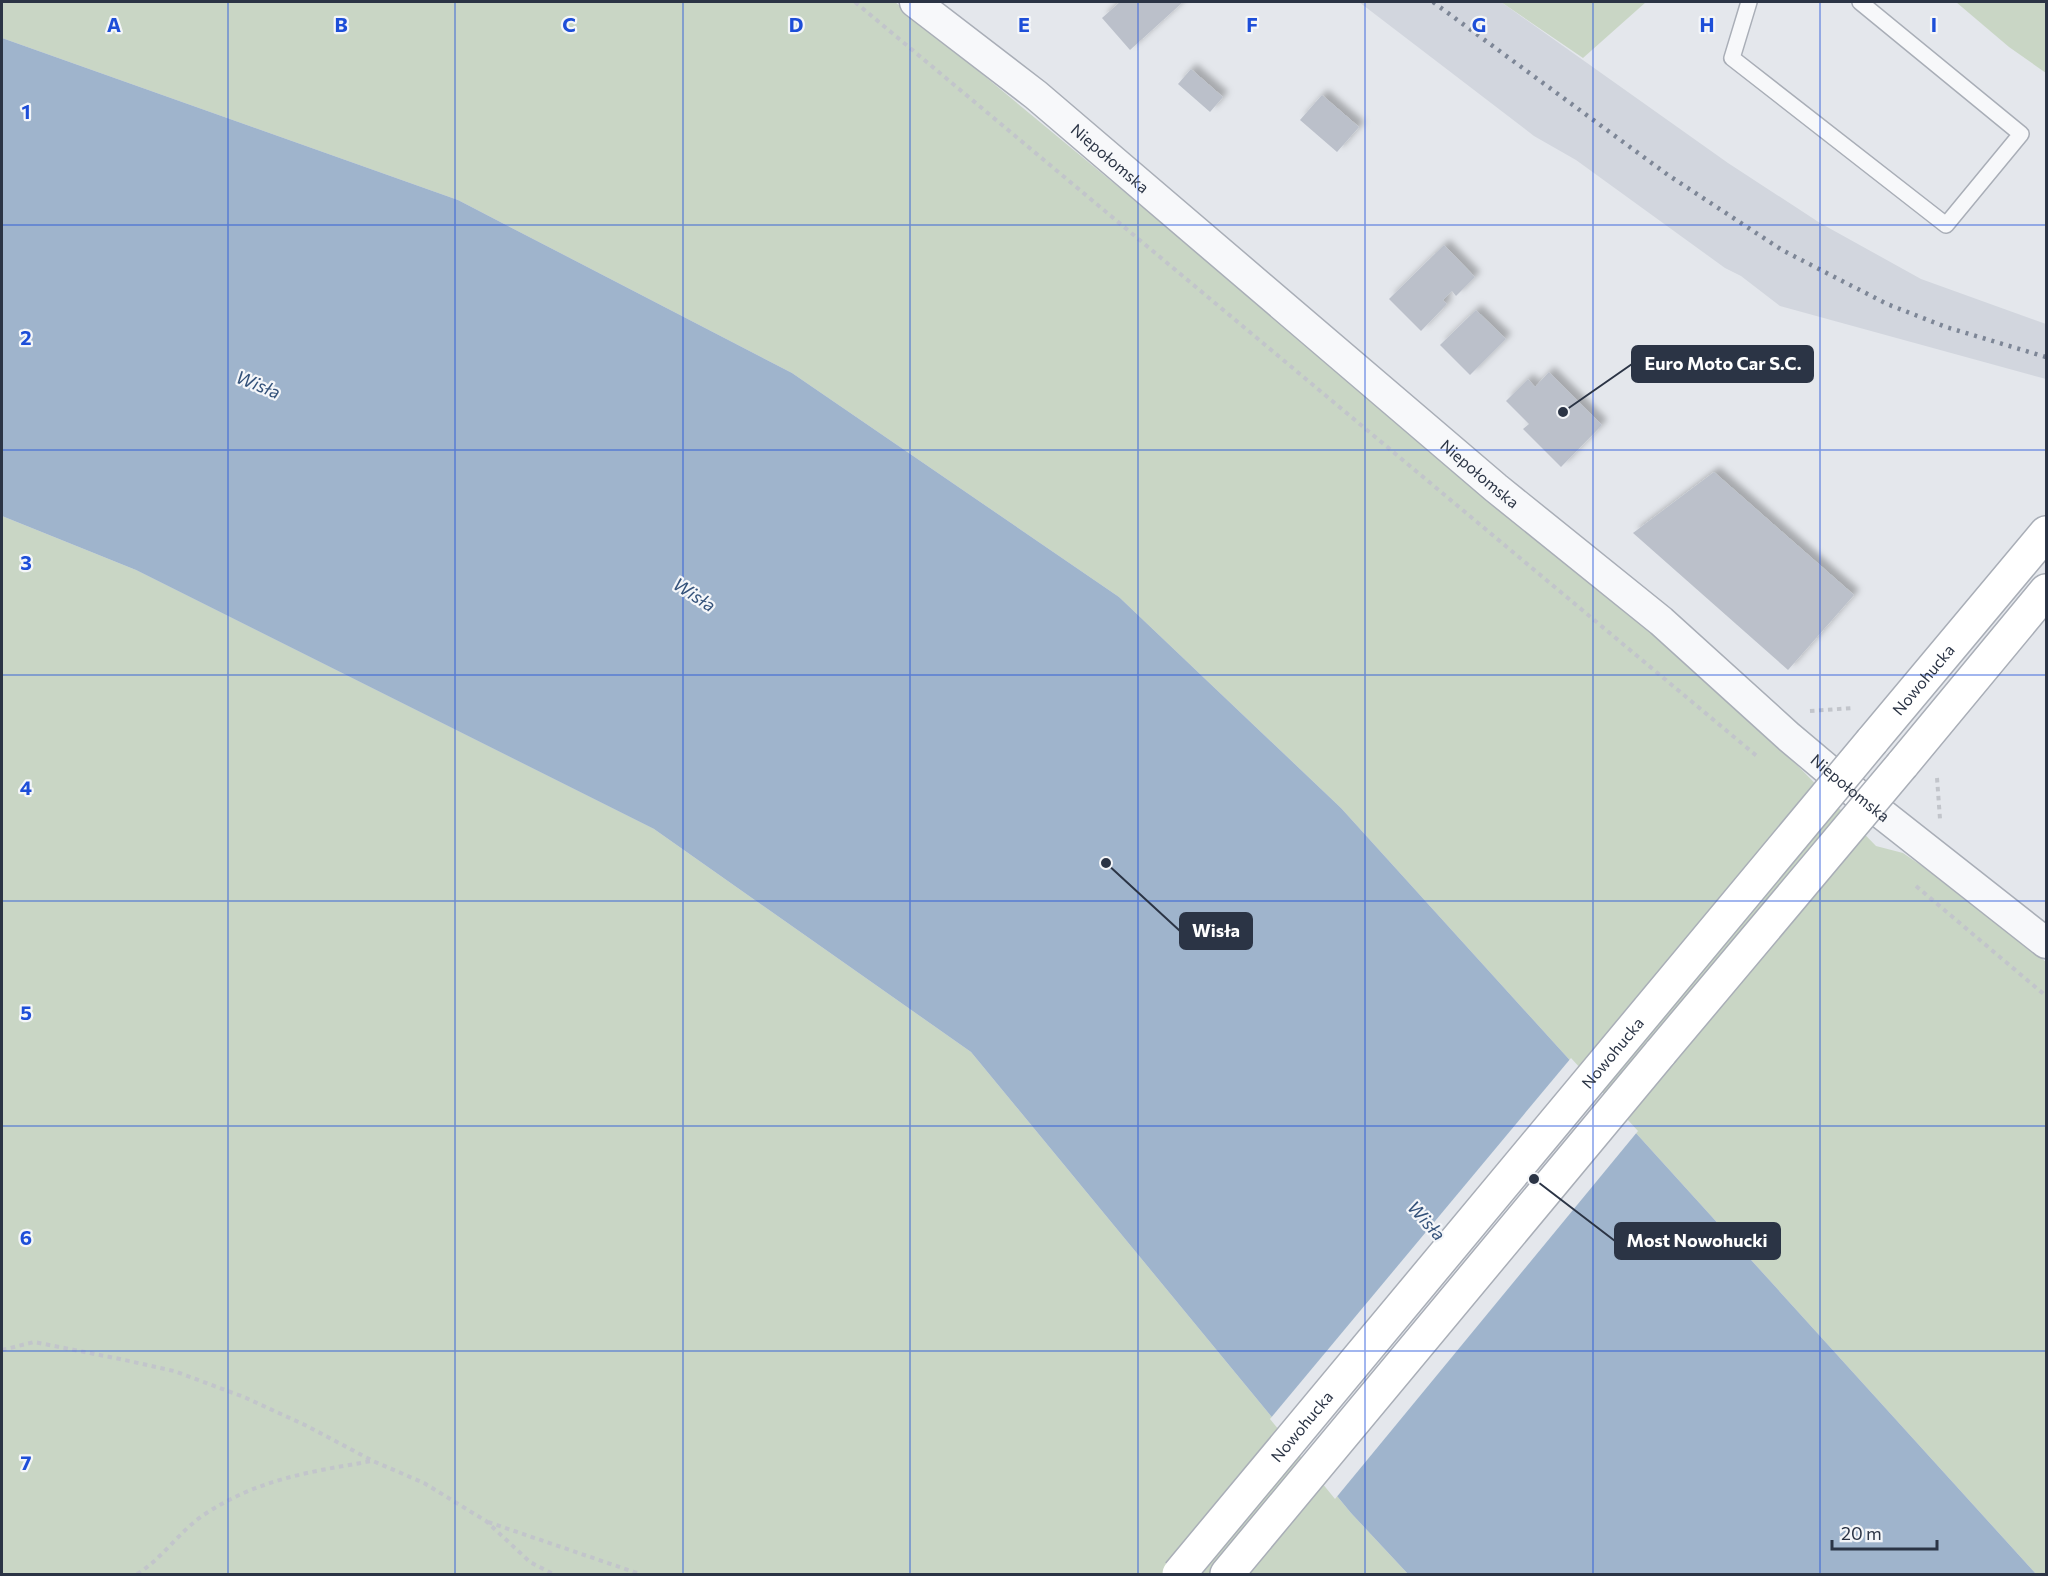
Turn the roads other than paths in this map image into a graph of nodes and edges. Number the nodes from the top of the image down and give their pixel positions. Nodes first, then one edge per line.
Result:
1 (915, 2) edge
2 (1749, 2) edge
3 (1860, 2) edge
4 (2046, 533) edge
5 (2046, 591) edge
6 (2046, 943) edge
7 (1179, 1575) edge
8 (1227, 1575) edge

1 - 6 street, Niepołomska
2 - 3 lane
4 - 7 main road, Nowohucka, bridge
5 - 8 main road, bridge

